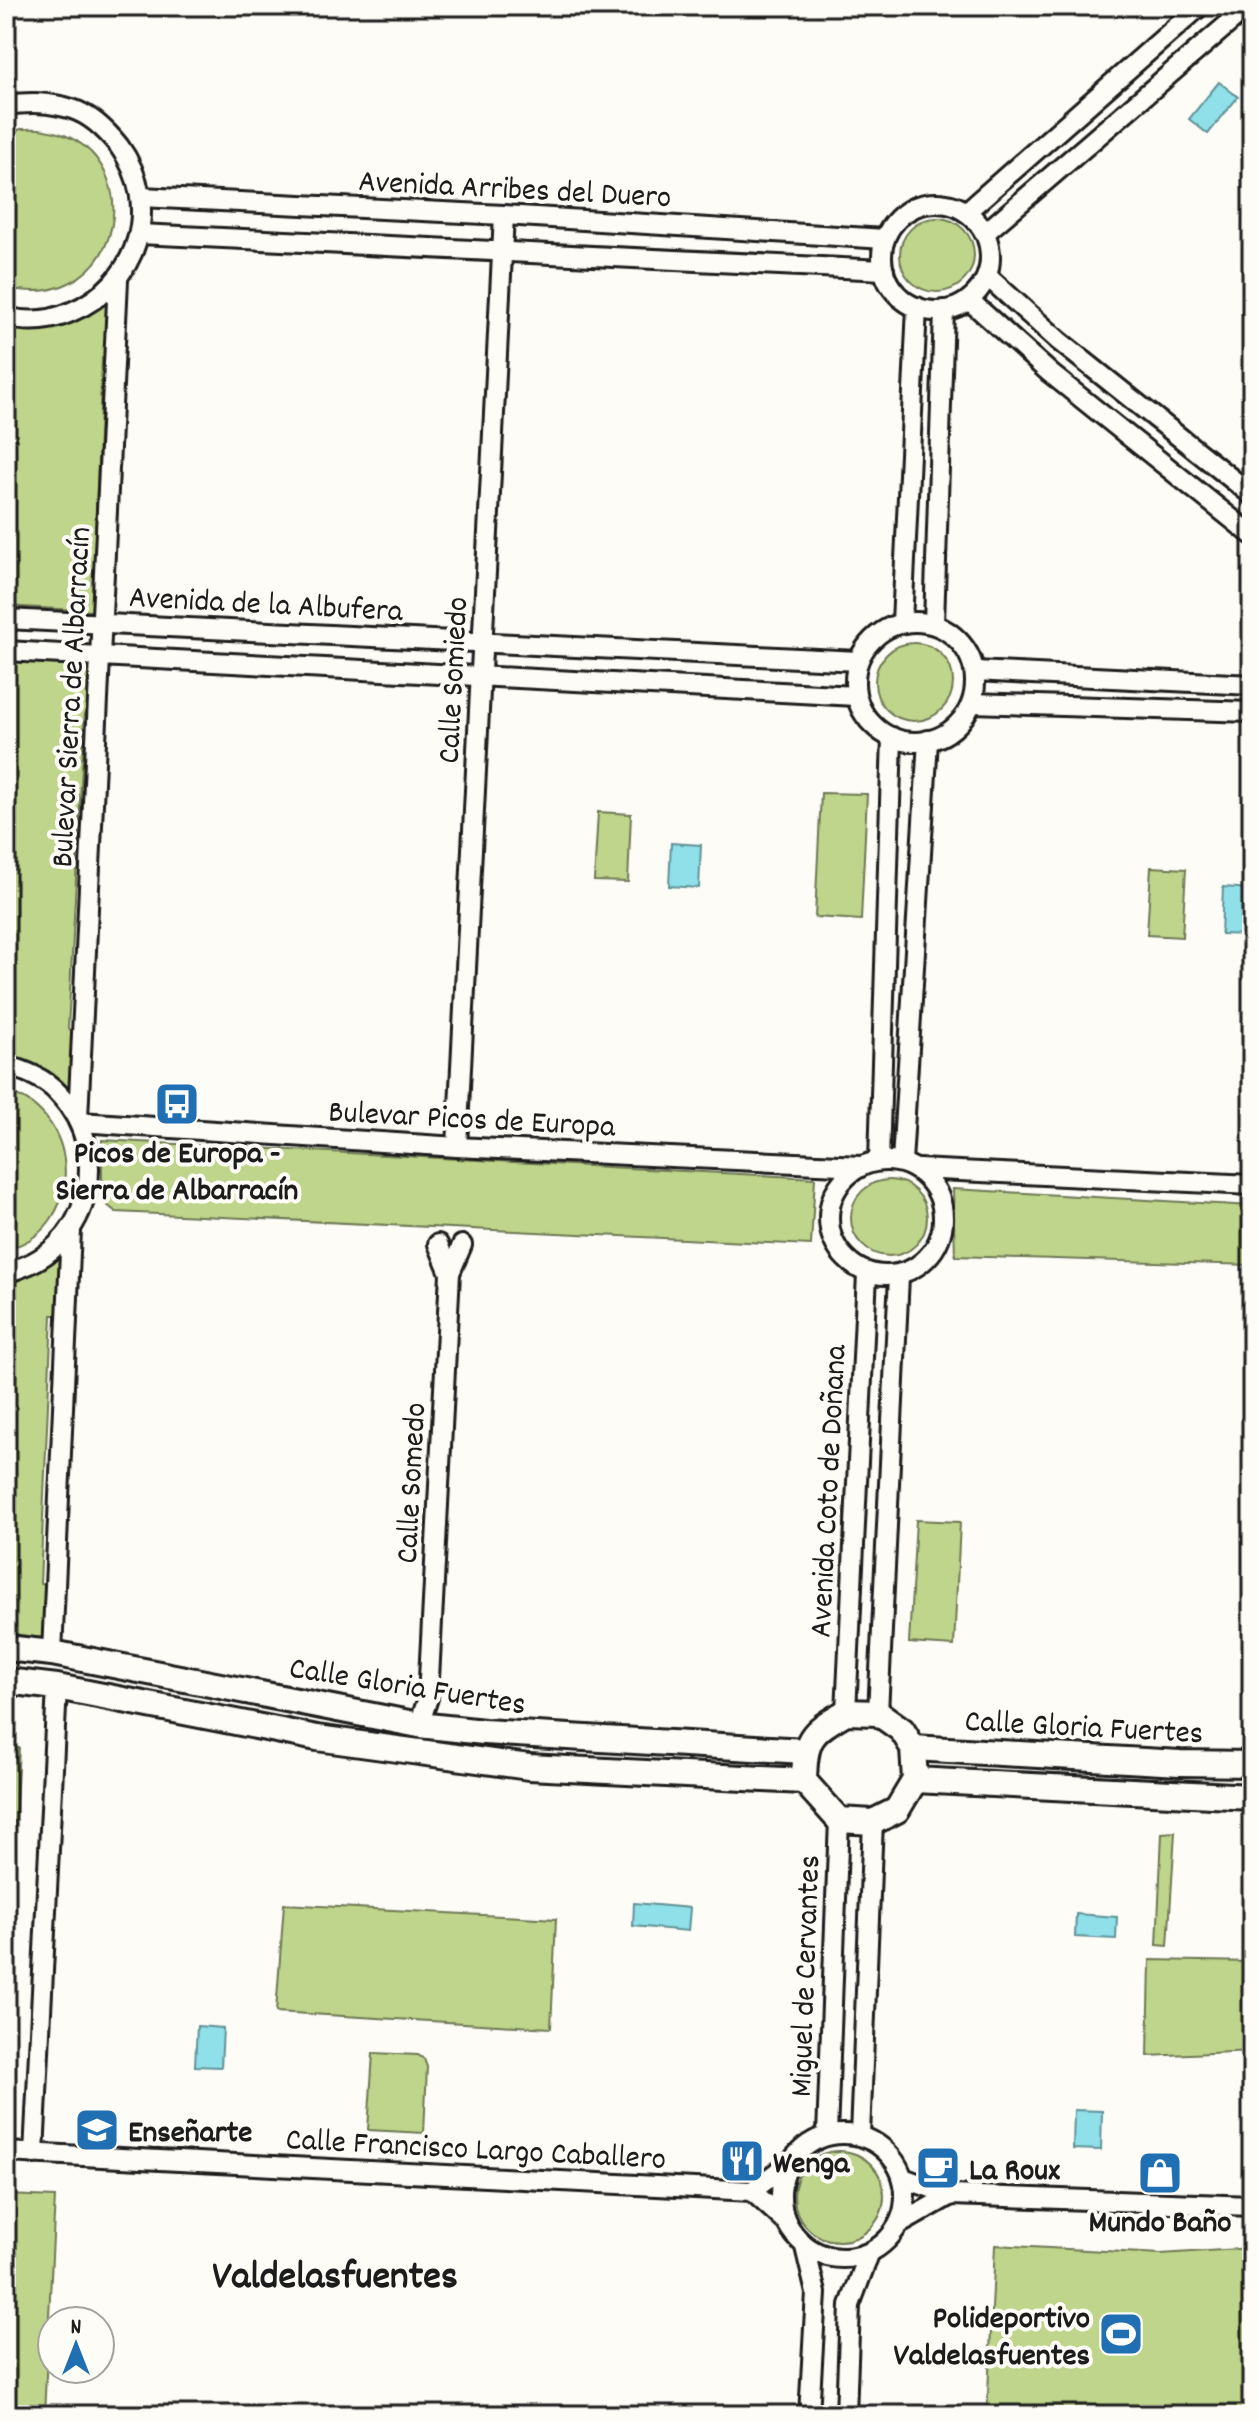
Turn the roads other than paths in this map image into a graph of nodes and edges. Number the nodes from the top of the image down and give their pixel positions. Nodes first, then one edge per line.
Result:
1 (1200, 6) edge
2 (1249, 6) edge
3 (6, 105) edge
4 (141, 197) junction
5 (966, 212) junction
6 (504, 215) junction
7 (985, 233) junction
8 (139, 234) junction
9 (885, 239) junction
10 (502, 249) junction
11 (884, 270) junction
12 (987, 276) junction
13 (118, 280) junction
14 (969, 300) junction
15 (917, 307) junction
16 (944, 310) junction
17 (6, 317) edge
18 (1252, 495) edge
19 (1252, 535) edge
20 (6, 619) edge
21 (902, 623) junction
22 (102, 624) junction
23 (934, 624) junction
24 (482, 643) junction
25 (6, 651) edge
26 (101, 655) junction
27 (858, 661) junction
28 (975, 671) junction
29 (481, 676) junction
30 (1252, 685) edge
31 (856, 696) junction
32 (972, 703) junction
33 (1252, 712) edge
34 (892, 737) junction
35 (928, 740) junction
36 (6, 1065) edge
37 (79, 1120) junction
38 (457, 1147) junction
39 (870, 1164) junction
40 (910, 1166) junction
41 (1252, 1185) edge
42 (71, 1230) junction
43 (438, 1244) dead end
44 (462, 1245) dead end
45 (6, 1272) edge
46 (450, 1273) junction
47 (867, 1274) junction
48 (899, 1276) junction
49 (6, 1648) edge
50 (52, 1653) junction
51 (6, 1681) edge
52 (57, 1687) junction
53 (428, 1698) junction
54 (846, 1712) junction
55 (878, 1713) junction
56 (419, 1725) junction
57 (444, 1728) junction
58 (913, 1748) junction
59 (805, 1751) junction
60 (1252, 1764) edge
61 (915, 1780) junction
62 (804, 1781) junction
63 (1252, 1797) edge
64 (839, 1820) junction
65 (873, 1822) junction
66 (827, 2135) junction
67 (860, 2135) junction
68 (6, 2152) edge
69 (34, 2154) junction
70 (789, 2163) junction
71 (903, 2178) junction
72 (752, 2191) junction
73 (951, 2195) junction
74 (1252, 2206) edge
75 (784, 2220) junction
76 (900, 2224) junction
77 (805, 2247) junction
78 (869, 2254) junction
79 (809, 2415) edge
80 (846, 2415) edge

1 - 5 street
2 - 7 street
3 - 4 street
4 - 6 street, Avenida Arribes del Duero
4 - 8 street
5 - 7 street
5 - 9 street
6 - 9 street, Avenida Arribes del Duero
6 - 10 street, Calle Somiedo
7 - 12 street
8 - 10 street, Avenida Arribes del Duero
8 - 13 street
9 - 11 street
10 - 11 street, Avenida Arribes del Duero
10 - 24 street, Calle Somiedo
11 - 15 street
12 - 14 street
12 - 18 street
13 - 17 street
13 - 22 street, Bulevar Sierra de Albarracín
14 - 16 street
14 - 19 street
15 - 16 street
15 - 21 street
16 - 23 street
20 - 22 street, Avenida de la Albufera
21 - 23 street
21 - 27 street
22 - 24 street, Avenida de la Albufera
22 - 26 street, Bulevar Sierra de Albarracín
23 - 28 street
24 - 27 street, Avenida de la Albufera
24 - 29 street, Calle Somiedo
25 - 26 street, Avenida de la Albufera
26 - 29 street, Avenida de la Albufera
26 - 37 street, Bulevar Sierra de Albarracín
27 - 31 street
28 - 30 street
28 - 32 street
29 - 31 street, Avenida de la Albufera
29 - 38 street, Calle Somiedo
31 - 34 street
32 - 33 street
32 - 35 street
34 - 35 street
34 - 39 street
35 - 40 street
36 - 37 street
37 - 38 street, Bulevar Picos de Europa
37 - 42 street
38 - 39 street, Bulevar Picos de Europa
39 - 40 street
39 - 47 street
40 - 41 street
40 - 48 street
42 - 45 street
42 - 50 street
43 - 46 street
44 - 46 street, Calle Somedo
46 - 53 street, Calle Somedo
47 - 48 street
47 - 54 street, Avenida Coto de Doñana
48 - 55 street, Avenida Coto de Doñana
49 - 50 main road, Calle Gloria Fuertes
50 - 56 main road, Calle Gloria Fuertes
51 - 52 main road, Calle Gloria Fuertes
52 - 62 main road, Calle Gloria Fuertes
52 - 69 street
53 - 56 street, Calle Somedo
53 - 57 street
54 - 55 main road
54 - 59 main road
55 - 58 main road
56 - 57 main road, Calle Gloria Fuertes
57 - 59 main road, Calle Gloria Fuertes
58 - 60 main road, Calle Gloria Fuertes
58 - 61 main road
59 - 62 main road
61 - 63 main road, Calle Gloria Fuertes
61 - 65 main road
62 - 64 main road
64 - 65 main road
64 - 66 street, Miguel de Cervantes
65 - 67 street, Miguel de Cervantes
66 - 67 street
66 - 70 street
67 - 71 street
68 - 69 street, Calle Francisco Largo Caballero
69 - 72 street, Calle Francisco Largo Caballero
70 - 72 street
70 - 75 street
71 - 73 street
71 - 76 street
72 - 75 street
73 - 74 street
73 - 76 street
75 - 77 street
76 - 78 street
77 - 78 street
77 - 79 street
78 - 80 street

